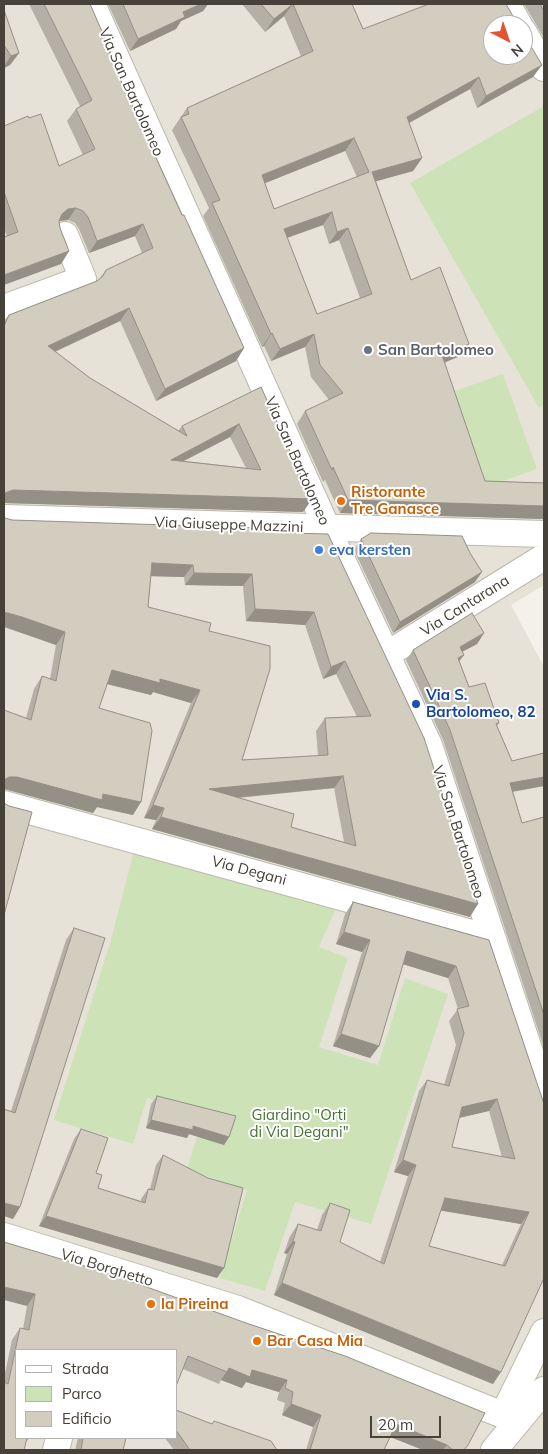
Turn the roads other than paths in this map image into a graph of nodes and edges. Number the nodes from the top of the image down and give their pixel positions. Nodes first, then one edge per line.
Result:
1 (92, 4) edge
2 (507, 4) edge
3 (513, 15) edge
4 (533, 49) edge
5 (544, 68) edge
6 (65, 235) edge
7 (4, 308) edge
8 (4, 518) edge
9 (327, 528) junction
10 (544, 534) edge
11 (544, 558) edge
12 (386, 655) junction
13 (4, 804) edge
14 (493, 939) junction
15 (544, 1095) edge
16 (4, 1236) edge
17 (544, 1332) edge
18 (544, 1390) edge
19 (510, 1418) junction
20 (494, 1450) edge

1 - 9 street, Via San Bartolomeo
2 - 3 street
4 - 5 street
6 - 7 street
8 - 9 street, Via Giuseppe Mazzini
9 - 10 street, Via Giuseppe Mazzini
9 - 12 street, Via San Bartolomeo
11 - 12 street, Via Cantarana
12 - 14 street, Via San Bartolomeo
13 - 14 street, Via Degani
14 - 15 street, Via San Bartolomeo
16 - 19 street, Via Borghetto
17 - 19 street
18 - 19 street
19 - 20 street

